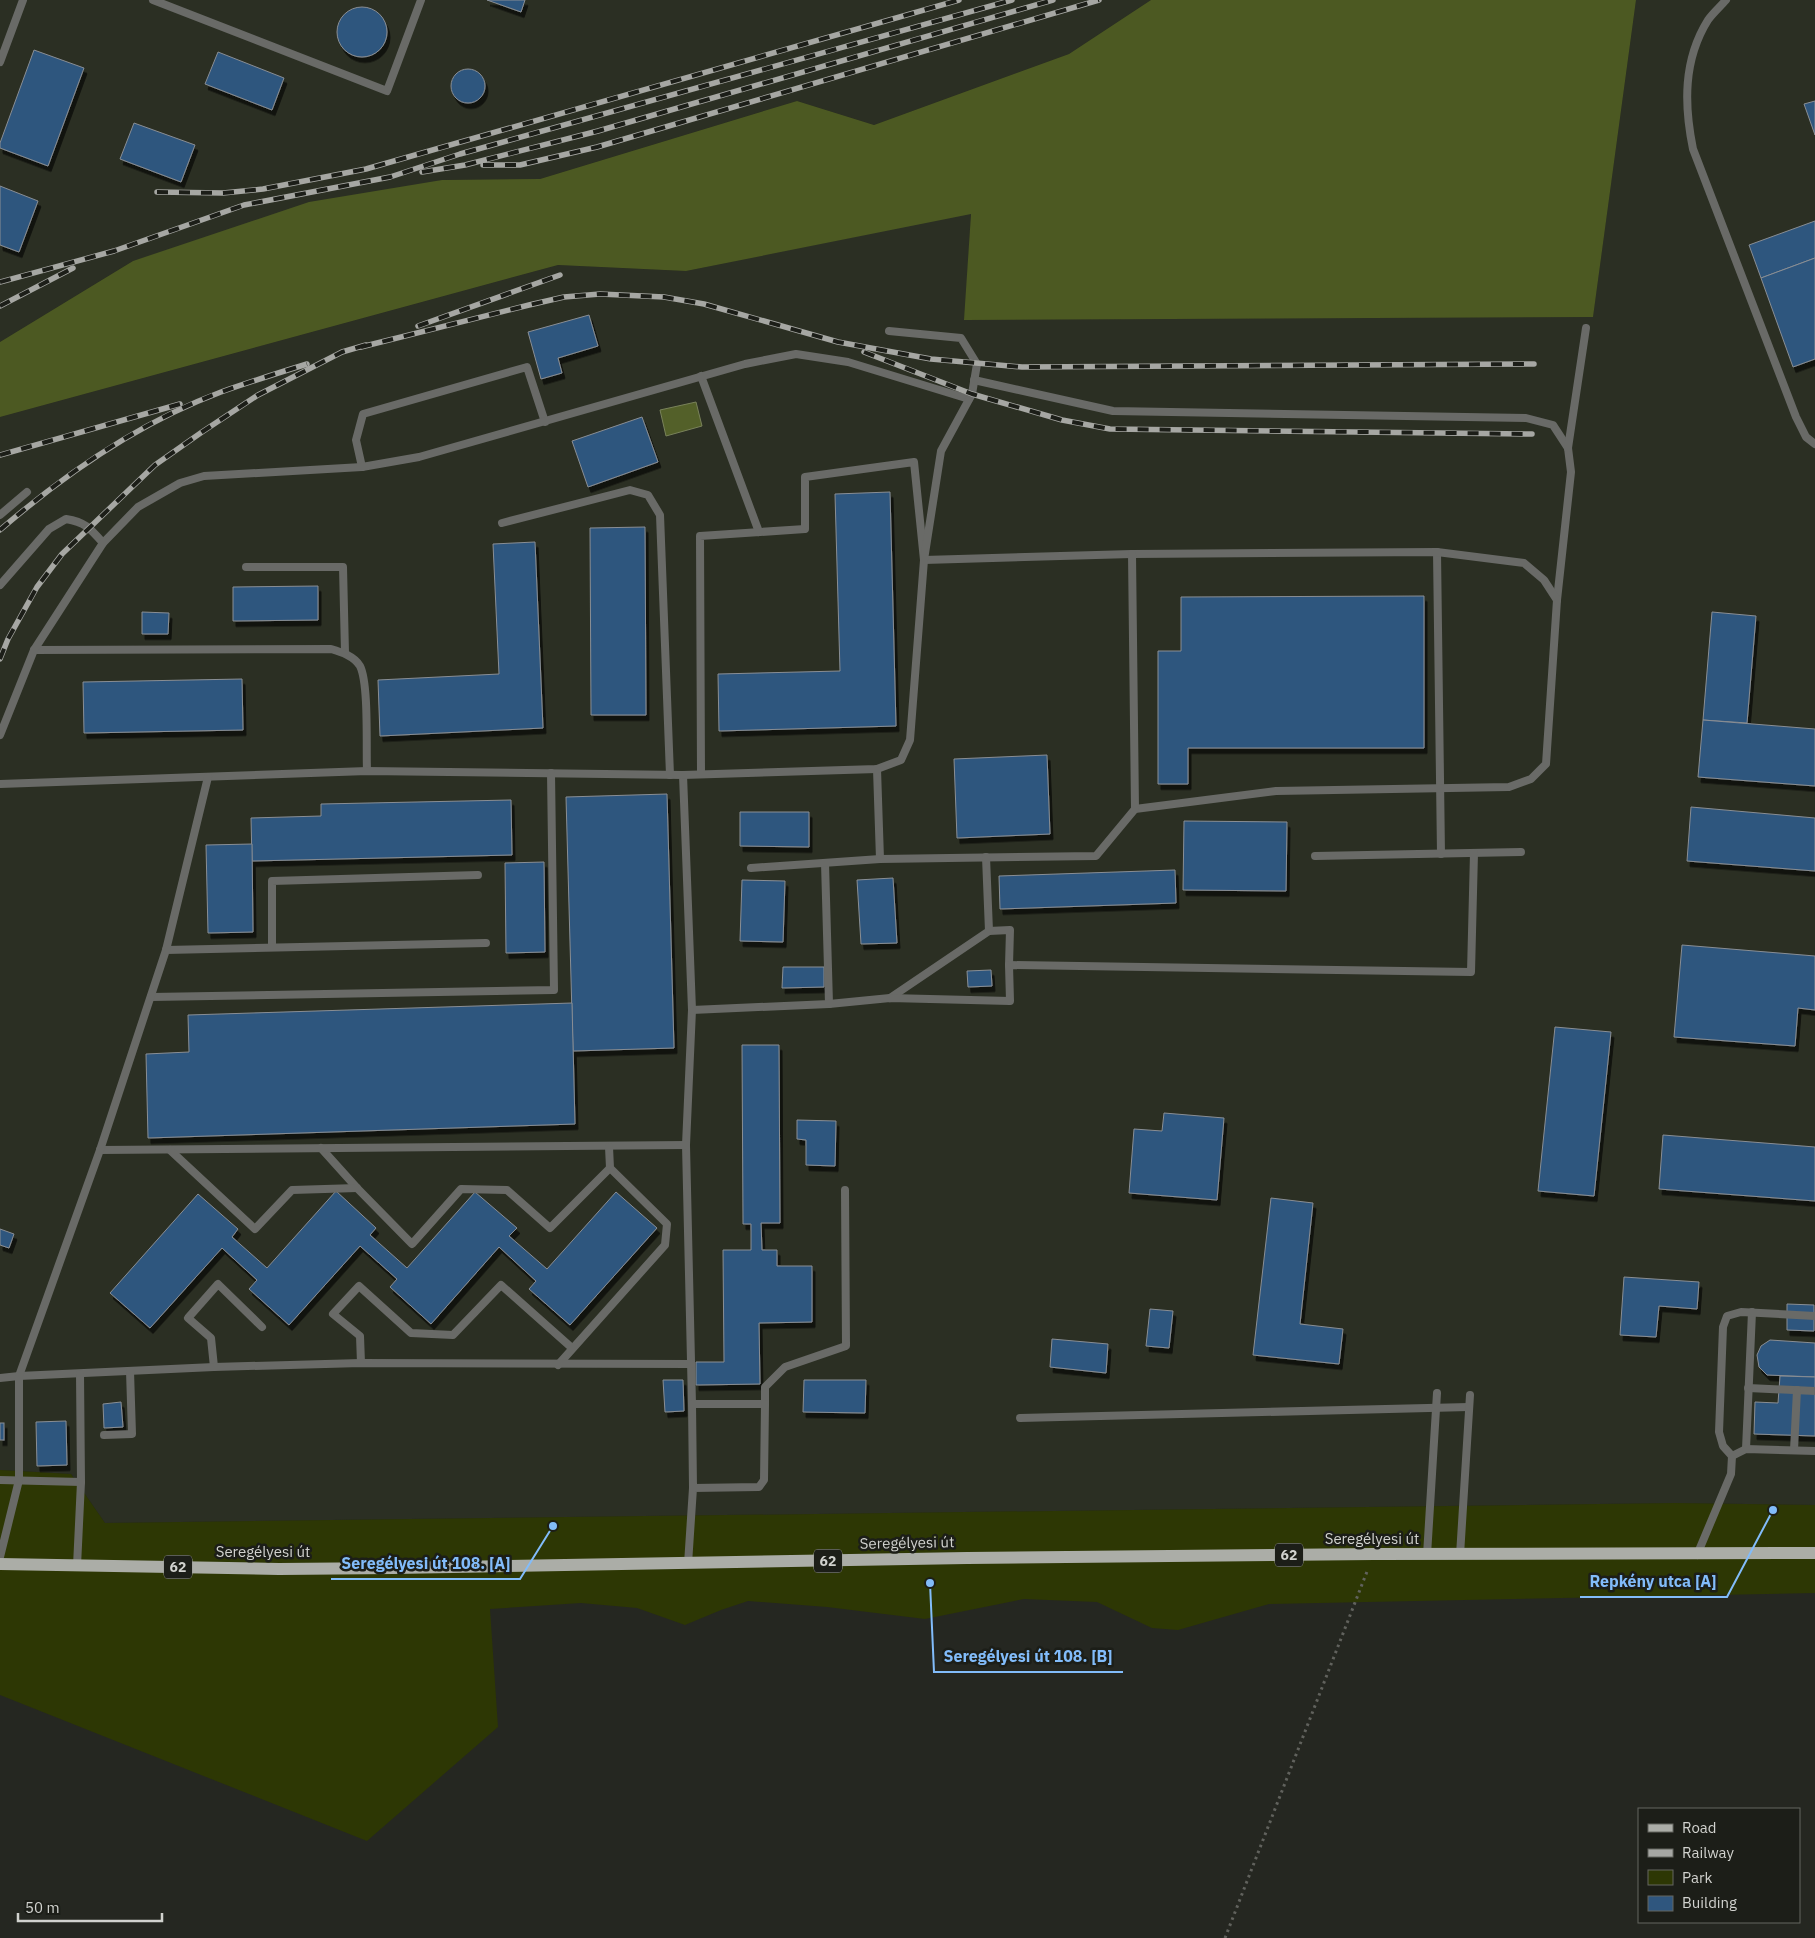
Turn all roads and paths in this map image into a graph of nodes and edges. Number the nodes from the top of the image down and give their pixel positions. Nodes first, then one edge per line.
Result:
1 (23, 0) edge
2 (153, 0) edge
3 (421, 0) edge
4 (1726, 0) edge
5 (0, 62) edge
6 (1586, 328) dead end
7 (889, 331) dead end
8 (701, 376) junction
9 (974, 380) junction
10 (969, 399) junction
11 (545, 422) junction
12 (1815, 444) edge
13 (1568, 448) junction
14 (362, 467) junction
15 (27, 492) dead end
16 (0, 515) edge
17 (502, 522) dead end
18 (760, 532) junction
19 (103, 543) junction
20 (1437, 552) junction
21 (1132, 554) junction
22 (924, 560) junction
23 (246, 567) dead end
24 (0, 585) edge
25 (1556, 600) junction
26 (34, 650) junction
27 (345, 653) junction
28 (0, 735) edge
29 (877, 769) junction
30 (367, 771) junction
31 (551, 773) junction
32 (700, 774) junction
33 (670, 775) junction
34 (683, 775) junction
35 (208, 777) junction
36 (0, 784) edge
37 (1439, 788) junction
38 (1134, 809) junction
39 (1521, 852) dead end
40 (1474, 853) junction
41 (1441, 854) junction
42 (1315, 856) dead end
43 (986, 857) junction
44 (880, 859) junction
45 (826, 862) junction
46 (751, 868) dead end
47 (478, 875) dead end
48 (989, 931) junction
49 (486, 943) dead end
50 (272, 948) junction
51 (166, 950) junction
52 (1009, 964) junction
53 (151, 997) junction
54 (890, 998) junction
55 (829, 1004) junction
56 (692, 1010) junction
57 (686, 1145) junction
58 (609, 1147) junction
59 (321, 1148) junction
60 (100, 1150) junction
61 (170, 1150) junction
62 (610, 1168) junction
63 (357, 1188) junction
64 (845, 1190) dead end
65 (1752, 1312) junction
66 (1815, 1316) edge
67 (262, 1327) dead end
68 (572, 1348) junction
69 (361, 1363) junction
70 (691, 1364) junction
71 (558, 1365) junction
72 (214, 1367) junction
73 (130, 1371) junction
74 (80, 1374) junction
75 (19, 1376) junction
76 (0, 1378) edge
77 (1748, 1388) junction
78 (1797, 1390) junction
79 (1815, 1391) edge
80 (1438, 1393) dead end
81 (1470, 1395) dead end
82 (692, 1404) junction
83 (765, 1404) junction
84 (1437, 1406) junction
85 (1469, 1407) junction
86 (1020, 1418) dead end
87 (104, 1435) dead end
88 (1746, 1449) junction
89 (1794, 1450) junction
90 (1815, 1451) edge
91 (1732, 1456) junction
92 (0, 1480) edge
93 (19, 1480) junction
94 (81, 1482) junction
95 (693, 1488) junction
96 (1815, 1553) edge
97 (1374, 1554) junction
98 (1427, 1555) junction
99 (1460, 1555) junction
100 (1696, 1555) junction
101 (0, 1557) edge
102 (0, 1564) edge
103 (688, 1564) junction
104 (77, 1566) junction
105 (1225, 1938) edge

1 - 5 lane
2 - 3 lane
4 - 12 lane
6 - 13 lane
7 - 9 lane
8 - 10 lane
8 - 11 lane
8 - 18 lane
9 - 10 lane
9 - 13 lane
10 - 22 lane
11 - 14 lane
11 - 14 lane
13 - 25 lane
14 - 19 lane
15 - 16 lane
17 - 33 lane
18 - 22 lane
18 - 32 lane
19 - 24 lane
19 - 26 lane
20 - 21 lane
20 - 25 lane
20 - 37 lane
21 - 22 lane
21 - 38 lane
22 - 29 lane
23 - 27 lane
25 - 37 lane
26 - 27 lane
26 - 28 lane
27 - 30 lane
29 - 32 lane
29 - 44 lane
30 - 31 lane
30 - 35 lane
31 - 33 lane
31 - 53 lane
32 - 34 lane
33 - 34 lane
34 - 56 lane
35 - 36 lane
35 - 51 lane
37 - 38 lane
37 - 41 lane
38 - 43 lane
39 - 40 lane
40 - 41 lane
40 - 52 lane
41 - 42 lane
43 - 44 lane
43 - 48 lane
44 - 45 lane
45 - 46 lane
45 - 55 lane
47 - 50 lane
48 - 52 lane
48 - 54 lane
49 - 50 lane
50 - 51 lane
51 - 53 lane
52 - 54 lane
53 - 60 lane
54 - 55 lane
55 - 56 lane
56 - 57 lane
57 - 58 lane
57 - 70 lane
58 - 59 lane
58 - 62 lane
59 - 61 lane
59 - 63 lane
60 - 61 lane
60 - 75 lane
61 - 63 lane
62 - 63 lane
62 - 68 lane
64 - 83 lane
65 - 66 lane
65 - 77 lane
65 - 91 lane
67 - 72 lane
68 - 69 lane
68 - 71 lane
69 - 71 lane
69 - 72 lane
70 - 71 lane
70 - 82 lane
72 - 73 lane
73 - 74 lane
73 - 87 lane
74 - 75 lane
74 - 94 lane
75 - 76 lane
75 - 93 lane
77 - 78 lane
77 - 88 lane
78 - 79 lane
78 - 89 lane
80 - 84 lane
81 - 85 lane
82 - 83 lane
82 - 95 lane
83 - 95 lane
84 - 85 lane
84 - 86 lane
84 - 98 lane
85 - 99 lane
88 - 89 lane
88 - 91 lane
89 - 90 lane
91 - 100 lane
92 - 93 lane
93 - 94 lane
93 - 101 lane
94 - 104 lane
95 - 103 lane
96 - 100 main road, Seregélyesi út / 62
97 - 98 main road, Seregélyesi út / 62
97 - 103 main road, Seregélyesi út / 62
97 - 105 path
98 - 99 main road, Seregélyesi út / 62
99 - 100 main road, Seregélyesi út / 62
102 - 104 main road, Seregélyesi út / 62
103 - 104 main road, Seregélyesi út / 62

